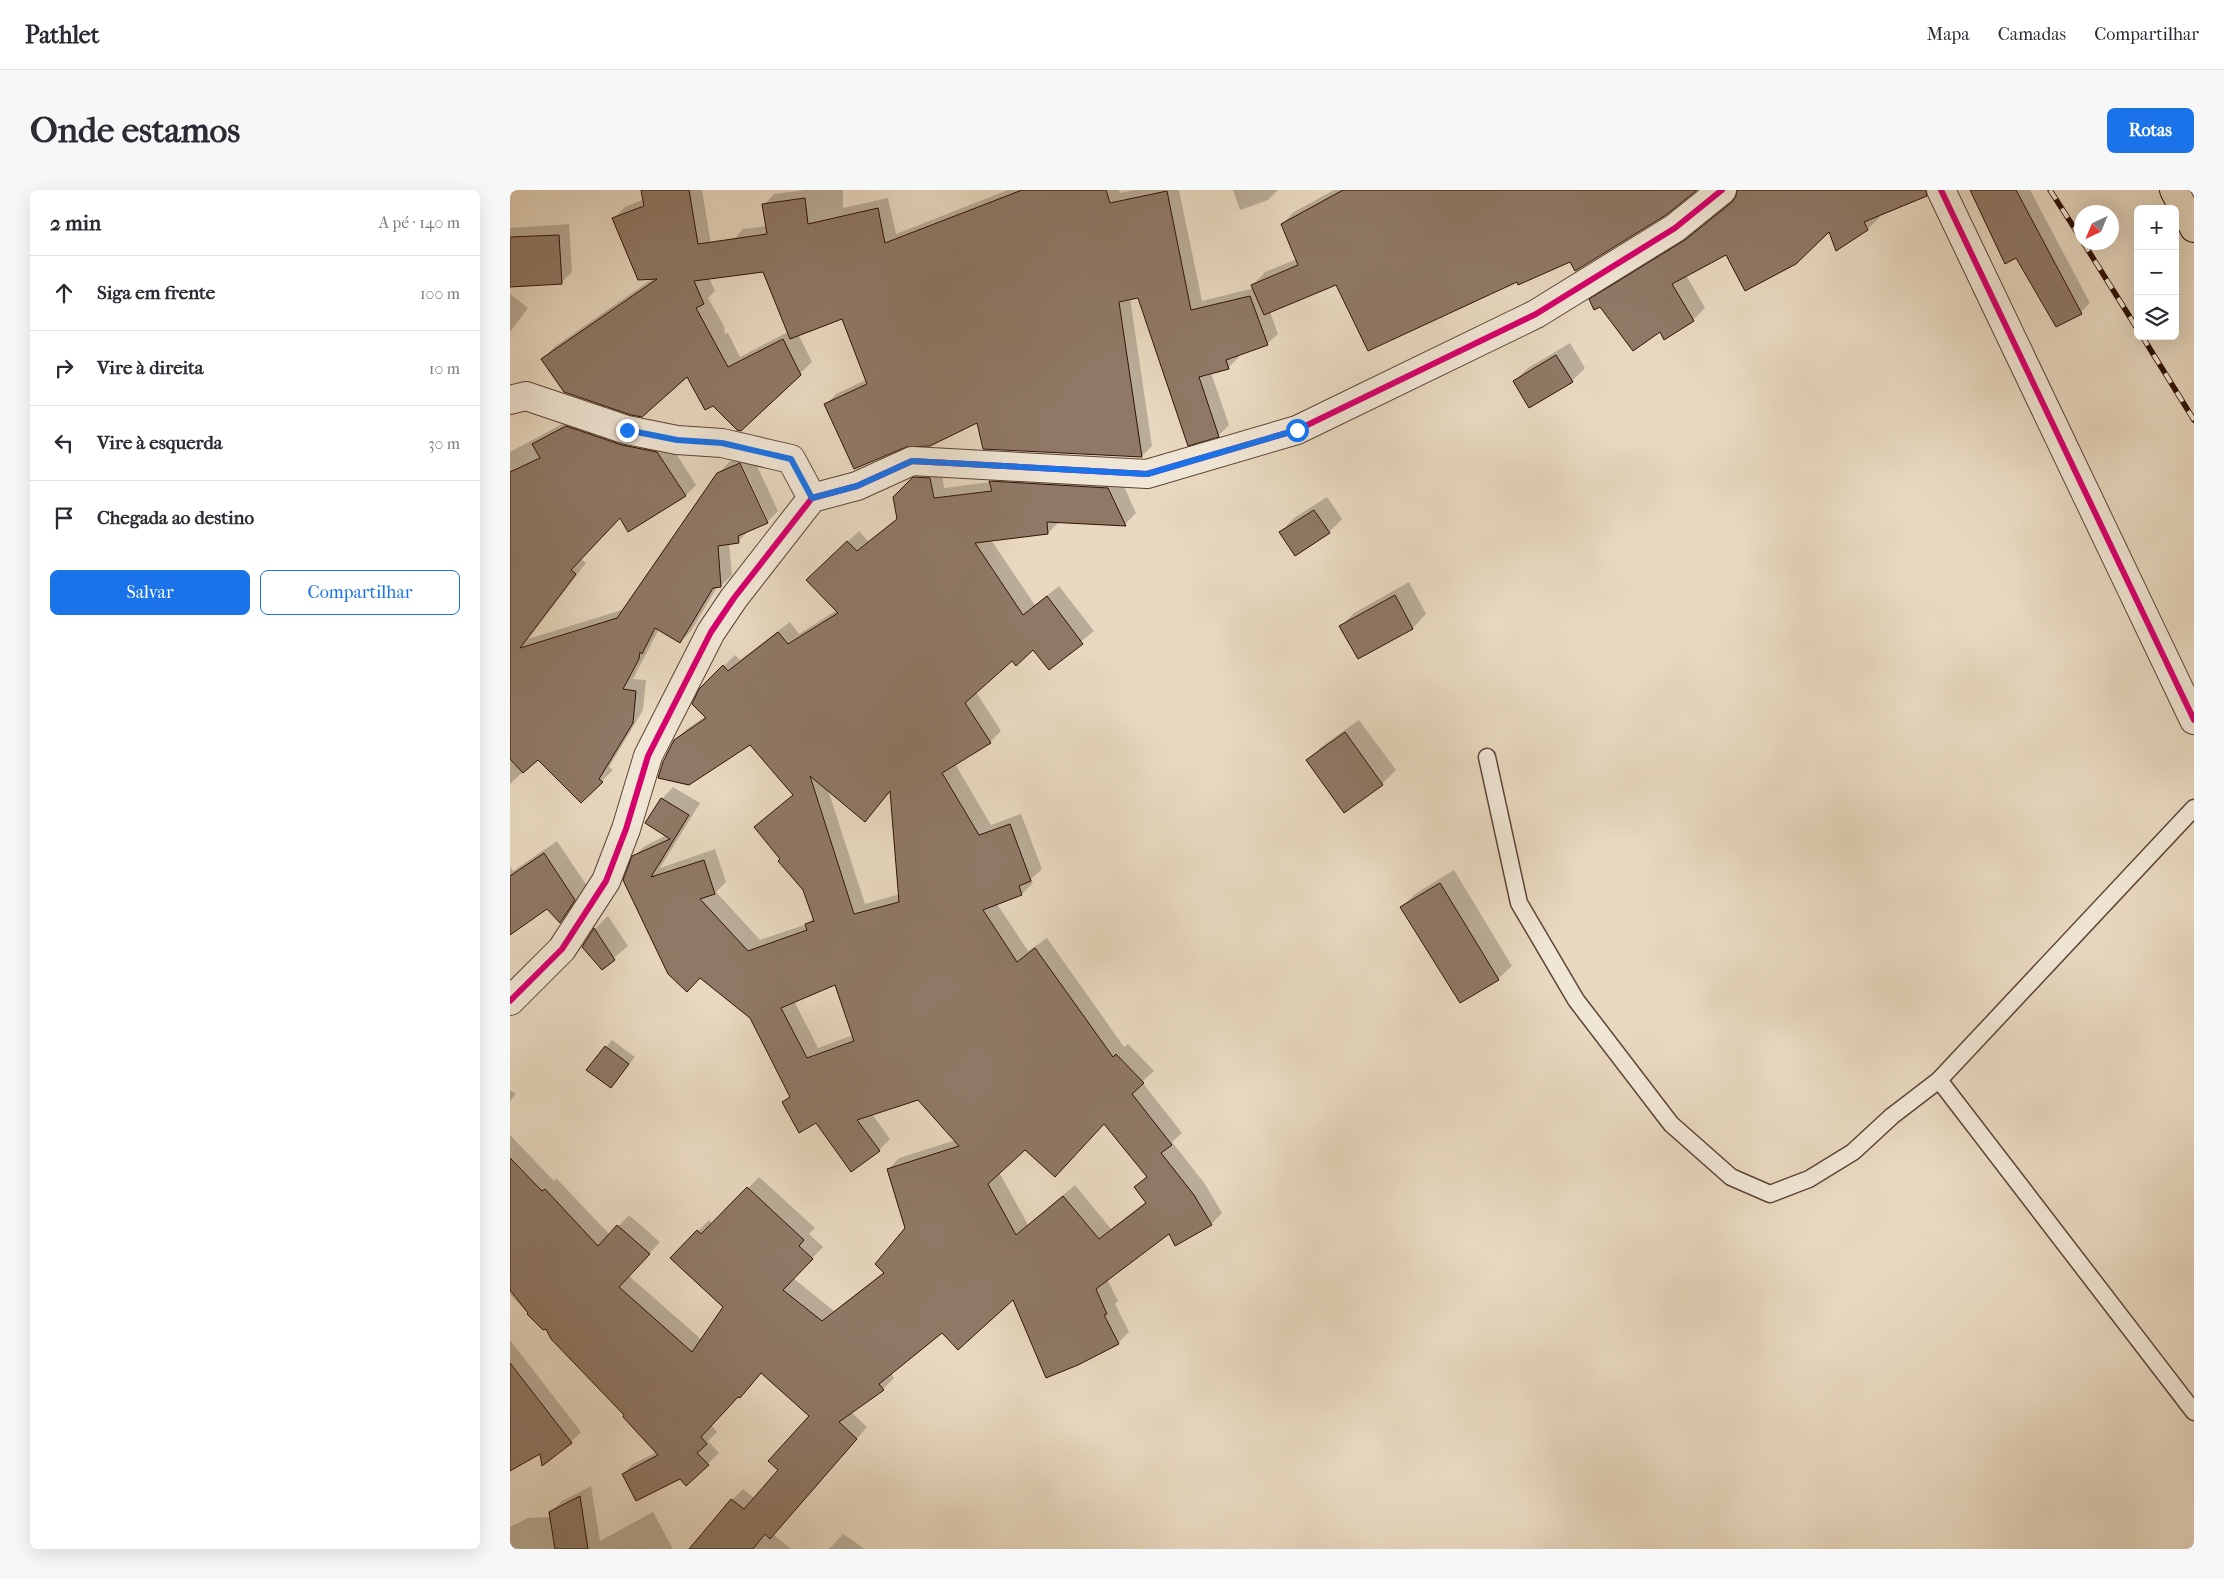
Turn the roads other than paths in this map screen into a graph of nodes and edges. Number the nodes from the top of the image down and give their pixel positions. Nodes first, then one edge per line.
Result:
1 (1722, 190) edge
2 (1941, 190) edge
3 (2174, 190) edge
4 (2194, 228) edge
5 (510, 400) edge
6 (812, 498) junction
7 (2194, 720) edge
8 (1487, 757) dead end
9 (2194, 808) edge
10 (510, 1001) edge
11 (1939, 1080) junction
12 (2194, 1412) edge

1 - 6 street
2 - 7 street
3 - 4 highway
5 - 6 street
6 - 10 street
8 - 11 lane
9 - 11 lane
11 - 12 lane

